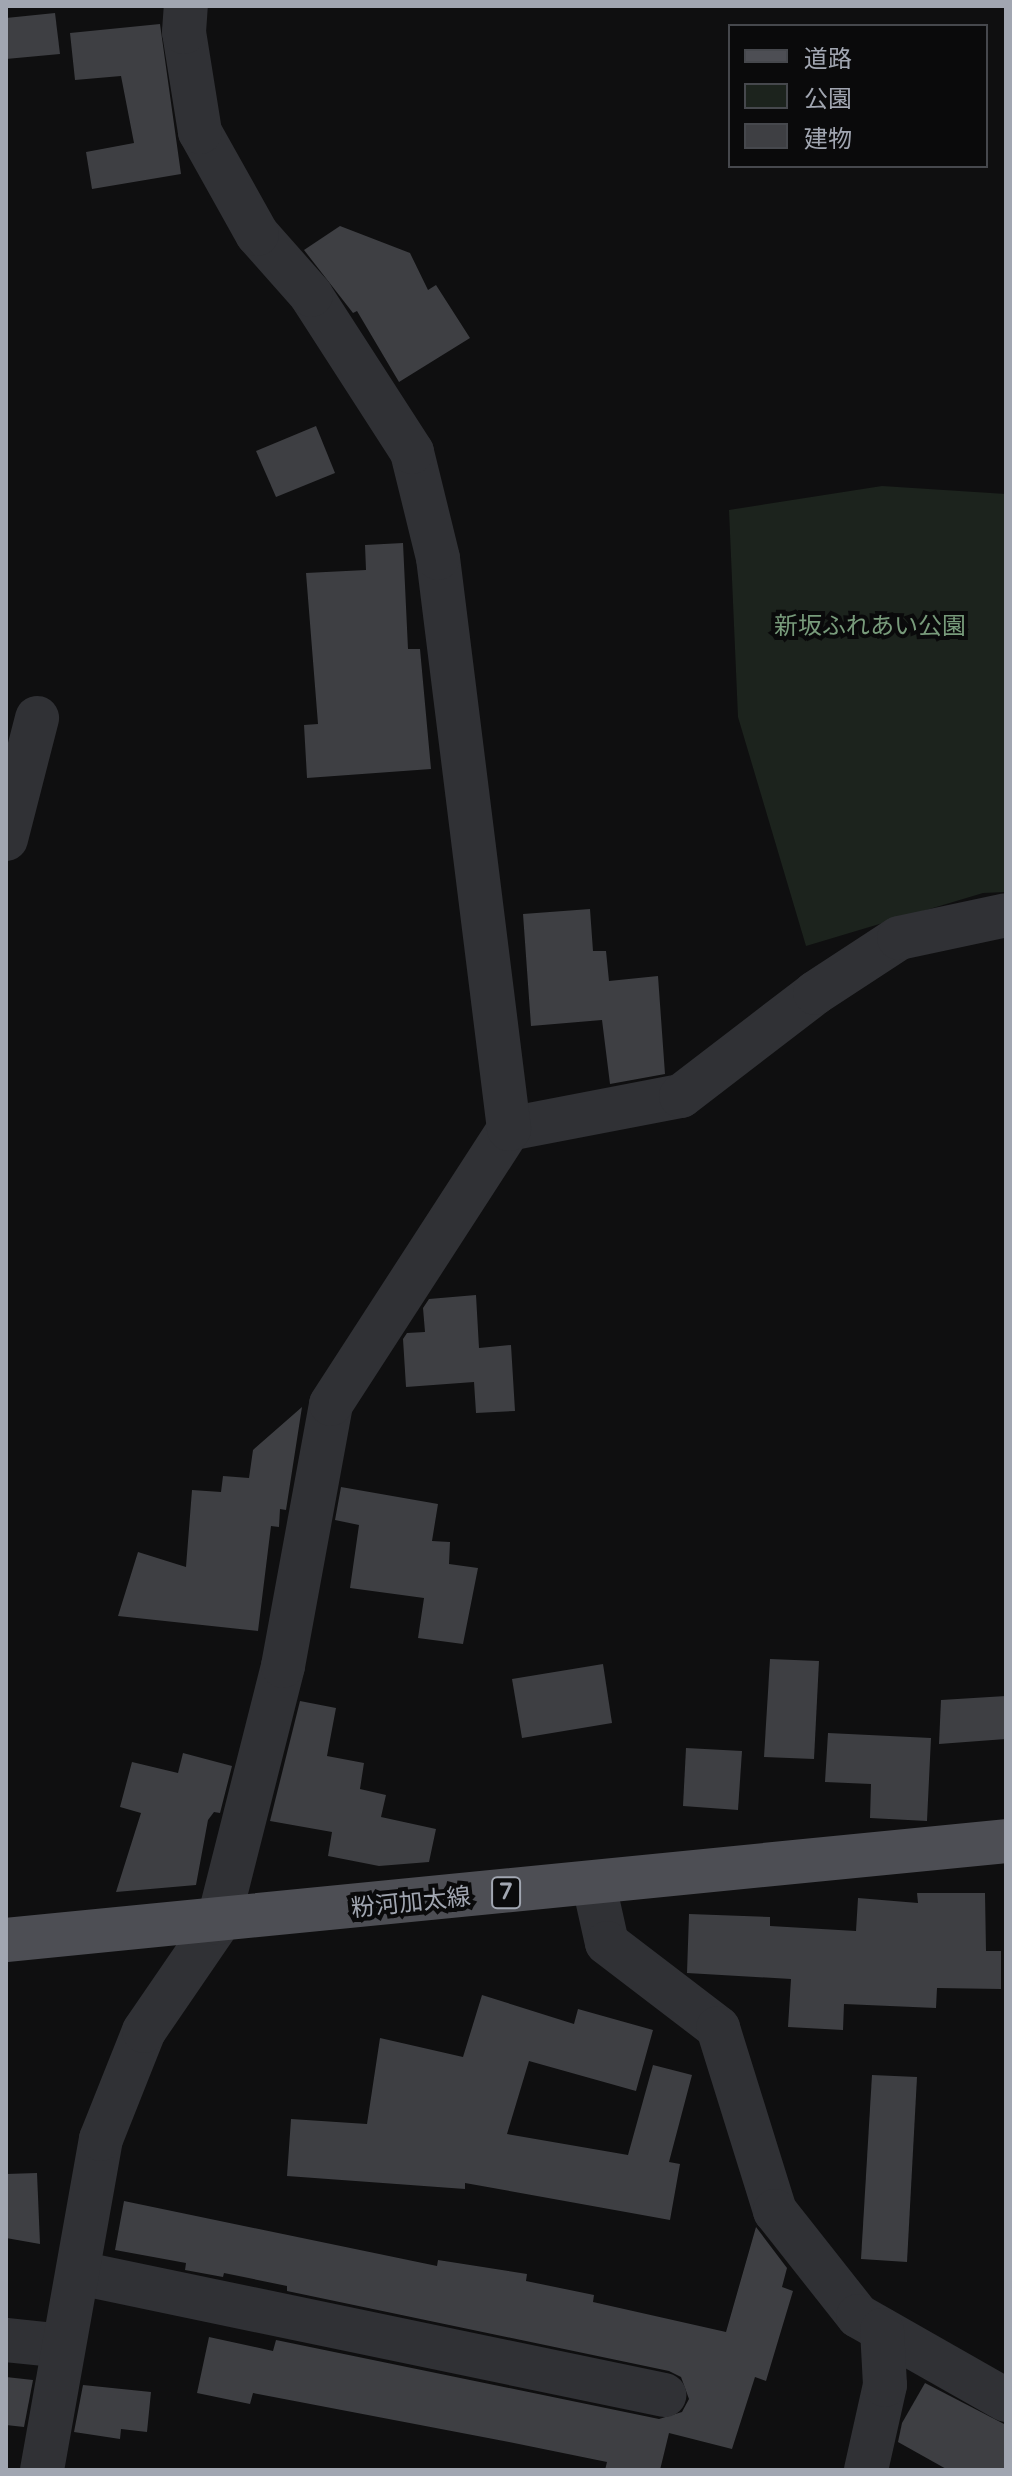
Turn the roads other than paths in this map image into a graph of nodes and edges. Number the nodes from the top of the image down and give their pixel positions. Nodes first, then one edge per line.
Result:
1 (186, 6) edge
2 (37, 718) dead end
3 (6, 839) edge
4 (1006, 915) edge
5 (509, 1129) junction
6 (1006, 1841) edge
7 (594, 1885) junction
8 (218, 1923) junction
9 (6, 1940) edge
10 (79, 2273) junction
11 (882, 2330) junction
12 (6, 2340) edge
13 (63, 2346) junction
14 (664, 2395) dead end
15 (1006, 2400) edge
16 (42, 2470) edge
17 (866, 2470) edge

1 - 5 street
2 - 3 street
4 - 5 street
5 - 8 street
6 - 7 main road, 粉河加太線 / 7
7 - 8 main road, 粉河加太線 / 7
7 - 11 street
8 - 9 main road, 粉河加太線 / 7
8 - 10 street
10 - 13 street
10 - 14 street
11 - 15 street
11 - 17 street
12 - 13 street
13 - 16 street

